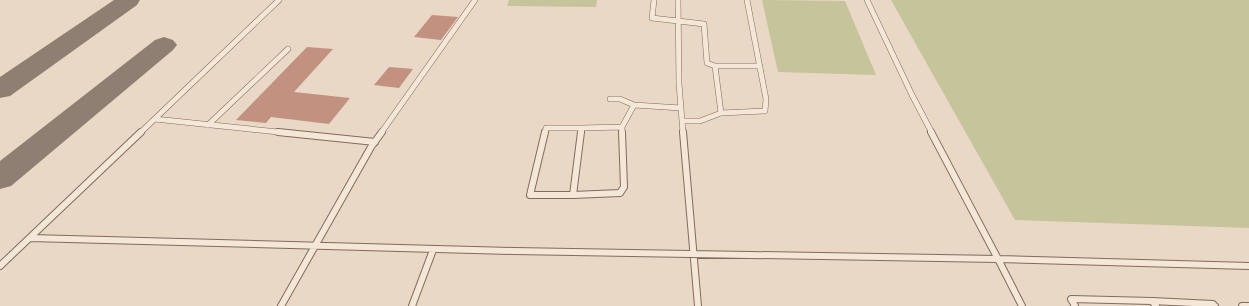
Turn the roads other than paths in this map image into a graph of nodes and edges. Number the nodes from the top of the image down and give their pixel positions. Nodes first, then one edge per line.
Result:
1 (279, 0) edge
2 (475, 0) edge
3 (654, 0) edge
4 (678, 0) edge
5 (747, 0) edge
6 (867, 0) edge
7 (678, 22) junction
8 (288, 49) dead end
9 (715, 66) junction
10 (760, 66) junction
11 (610, 99) dead end
12 (634, 105) junction
13 (681, 108) junction
14 (722, 113) junction
15 (155, 119) junction
16 (682, 121) junction
17 (208, 125) junction
18 (582, 127) junction
19 (622, 127) junction
20 (375, 142) junction
21 (573, 195) junction
22 (30, 238) junction
23 (314, 247) junction
24 (433, 250) junction
25 (694, 256) junction
26 (998, 259) junction
27 (0, 266) edge
28 (1249, 266) edge
29 (1154, 304) edge
30 (281, 306) edge
31 (412, 306) edge
32 (698, 306) edge
33 (1022, 306) edge
34 (1075, 306) edge
35 (1215, 306) edge
36 (1242, 306) edge
37 (1249, 306) edge

1 - 15 lane
2 - 20 lane
3 - 7 lane
4 - 7 lane
5 - 10 lane
6 - 26 lane
7 - 9 lane
7 - 13 lane
8 - 17 lane
9 - 10 lane
9 - 14 lane
10 - 14 lane
11 - 12 lane
12 - 13 lane
12 - 19 lane
13 - 16 lane
14 - 16 lane
15 - 17 lane
15 - 22 lane
16 - 25 lane
17 - 20 lane
18 - 19 lane
18 - 21 lane
18 - 21 lane
19 - 21 lane
20 - 23 lane
22 - 23 lane
22 - 27 lane
23 - 24 lane
23 - 30 lane
24 - 25 lane
24 - 31 lane
25 - 26 lane
25 - 32 lane
26 - 28 lane
26 - 33 lane
29 - 34 lane
29 - 35 lane
36 - 37 lane

